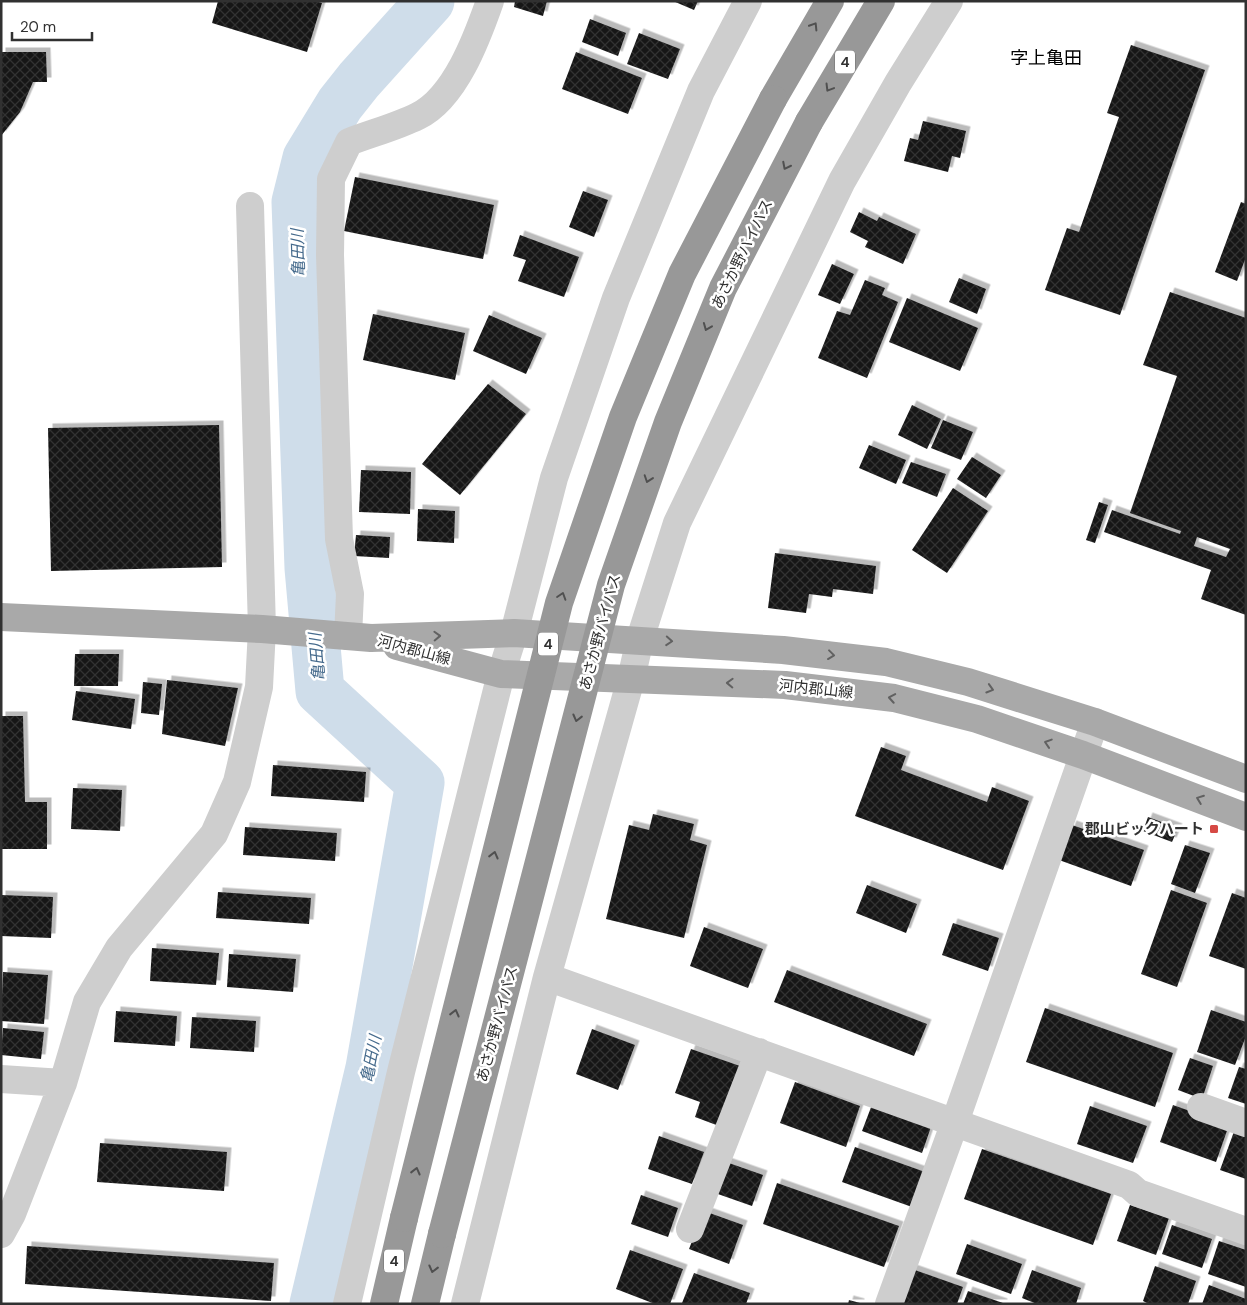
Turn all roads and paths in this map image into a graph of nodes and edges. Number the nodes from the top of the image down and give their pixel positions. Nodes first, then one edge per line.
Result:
1 (490, 1) edge
2 (748, 1) edge
3 (830, 1) edge
4 (881, 1) edge
5 (949, 1) edge
6 (250, 206) dead end
7 (1, 617) edge
8 (262, 629) junction
9 (514, 633) junction
10 (359, 637) junction
11 (640, 639) junction
12 (501, 674) junction
13 (631, 679) junction
14 (1095, 722) junction
15 (1083, 755) junction
16 (1246, 779) edge
17 (1246, 817) edge
18 (547, 977) junction
19 (759, 1052) junction
20 (1, 1079) edge
21 (63, 1082) junction
22 (1201, 1107) dead end
23 (955, 1122) junction
24 (1246, 1123) edge
25 (690, 1229) dead end
26 (1246, 1231) edge
27 (1, 1234) edge
28 (347, 1304) edge
29 (384, 1304) edge
30 (425, 1304) edge
31 (465, 1304) edge
32 (889, 1304) edge

1 - 10 street
2 - 9 street
29 -> 3 highway, 4, bridge
4 -> 30 highway, あさか野バイパス / 4, bridge
5 - 11 street
6 - 8 street
7 - 8 main road, 河内郡山線
8 - 10 main road, 河内郡山線
8 - 21 street
10 -> 9 main road, 河内郡山線
9 - 11 main road, 河内郡山線
9 - 12 street
10 - 12 main road, 河内郡山線
11 - 13 street
11 -> 14 main road, 河内郡山線
12 - 13 main road, 河内郡山線
12 - 28 street
15 -> 13 main road, 河内郡山線
13 - 18 street
14 - 15 street
14 - 16 main road, 河内郡山線
17 -> 15 main road, 河内郡山線
15 - 23 street
18 - 19 street
18 - 31 street
19 - 23 street
19 - 25 street
20 - 21 street
21 - 27 street
22 - 24 street
23 - 26 street
23 - 32 street

